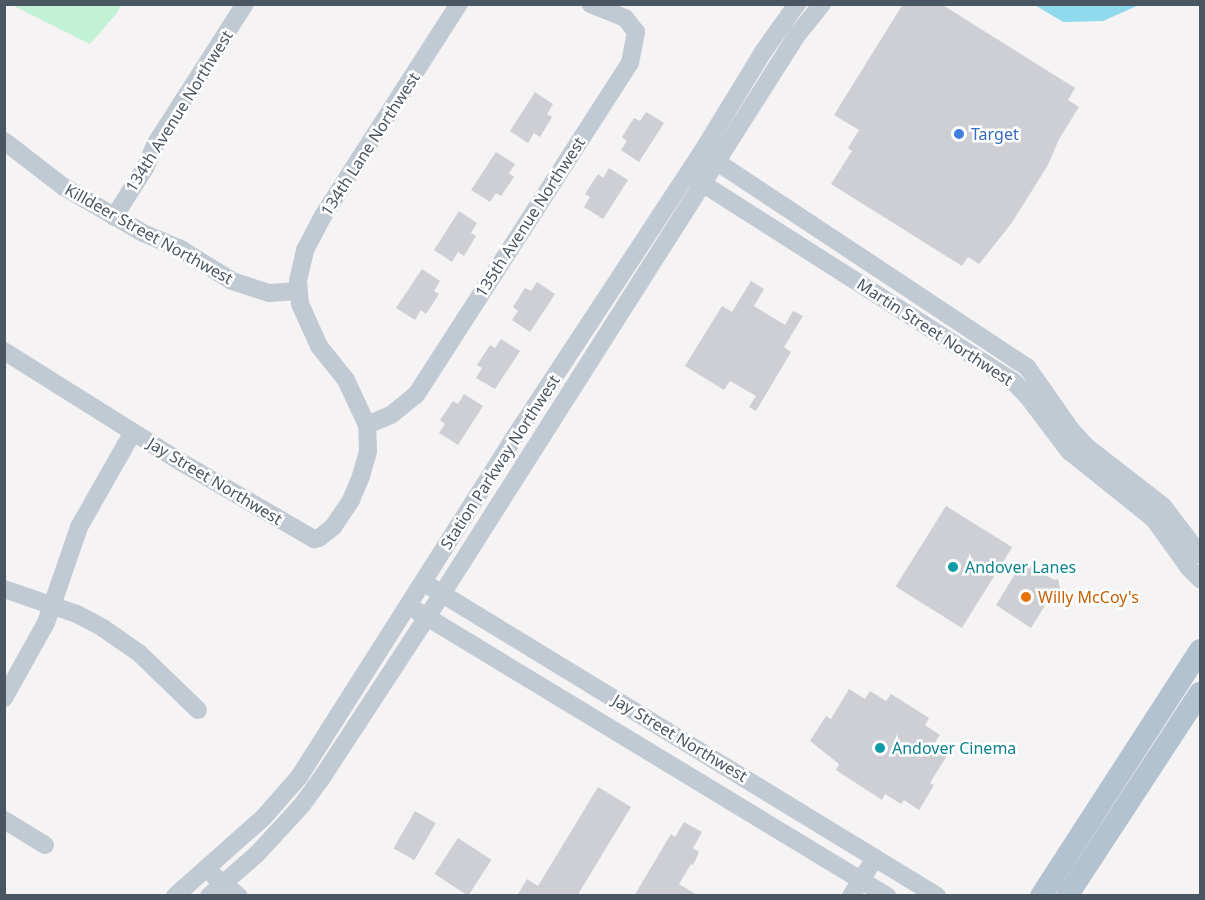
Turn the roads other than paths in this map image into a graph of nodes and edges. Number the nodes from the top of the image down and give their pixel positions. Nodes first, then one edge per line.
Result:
1 (245, 4) edge
2 (459, 4) edge
3 (591, 4) edge
4 (797, 4) edge
5 (822, 4) edge
6 (763, 52) junction
7 (780, 62) junction
8 (4, 141) edge
9 (709, 157) junction
10 (695, 178) junction
11 (114, 217) junction
12 (299, 291) junction
13 (4, 351) edge
14 (367, 425) junction
15 (132, 432) junction
16 (1200, 555) edge
17 (1200, 579) edge
18 (423, 581) junction
19 (4, 589) edge
20 (442, 594) junction
21 (52, 605) junction
22 (407, 606) junction
23 (427, 616) junction
24 (1200, 650) edge
25 (1200, 693) edge
26 (4, 698) edge
27 (198, 710) dead end
28 (4, 820) edge
29 (45, 845) dead end
30 (875, 858) junction
31 (206, 869) junction
32 (223, 883) junction
33 (856, 888) edge
34 (175, 896) edge
35 (209, 896) edge
36 (239, 896) edge
37 (887, 896) edge
38 (937, 896) edge
39 (1041, 896) edge
40 (1067, 896) edge

1 - 11 street, 134th Avenue Northwest
2 - 12 street, 134th Lane Northwest
3 - 14 street, 135th Avenue Northwest
4 - 6 street, Station Parkway Northwest
5 - 7 street, Station Parkway Northwest
6 - 7 street
6 - 9 street, Station Parkway Northwest
7 - 9 street, Station Parkway Northwest
8 - 11 street, Killdeer Street Northwest
9 - 10 street, Station Parkway Northwest
9 - 16 street, Martin Street Northwest
10 - 17 street, Martin Street Northwest
10 - 18 street, Station Parkway Northwest
10 - 20 street, Station Parkway Northwest
11 - 12 street, Killdeer Street Northwest
12 - 14 street
13 - 15 street, Jay Street Northwest
14 - 15 street, Jay Street Northwest
15 - 21 street
18 - 20 street, Jay Street Northwest
18 - 22 street, Station Parkway Northwest
19 - 21 street
20 - 23 street, Station Parkway Northwest
20 - 30 street, Jay Street Northwest
21 - 26 street
21 - 27 street
22 - 23 street, Jay Street Northwest
22 - 31 street, Station Parkway Northwest
23 - 32 street, Station Parkway Northwest
23 - 33 street, Jay Street Northwest
24 - 39 main road
25 - 40 main road
28 - 29 street
30 - 33 street
30 - 38 street, Jay Street Northwest
31 - 32 street
31 - 34 street, Station Parkway Northwest
32 - 35 street, Station Parkway Northwest
32 - 36 street
33 - 37 street, Jay Street Northwest

